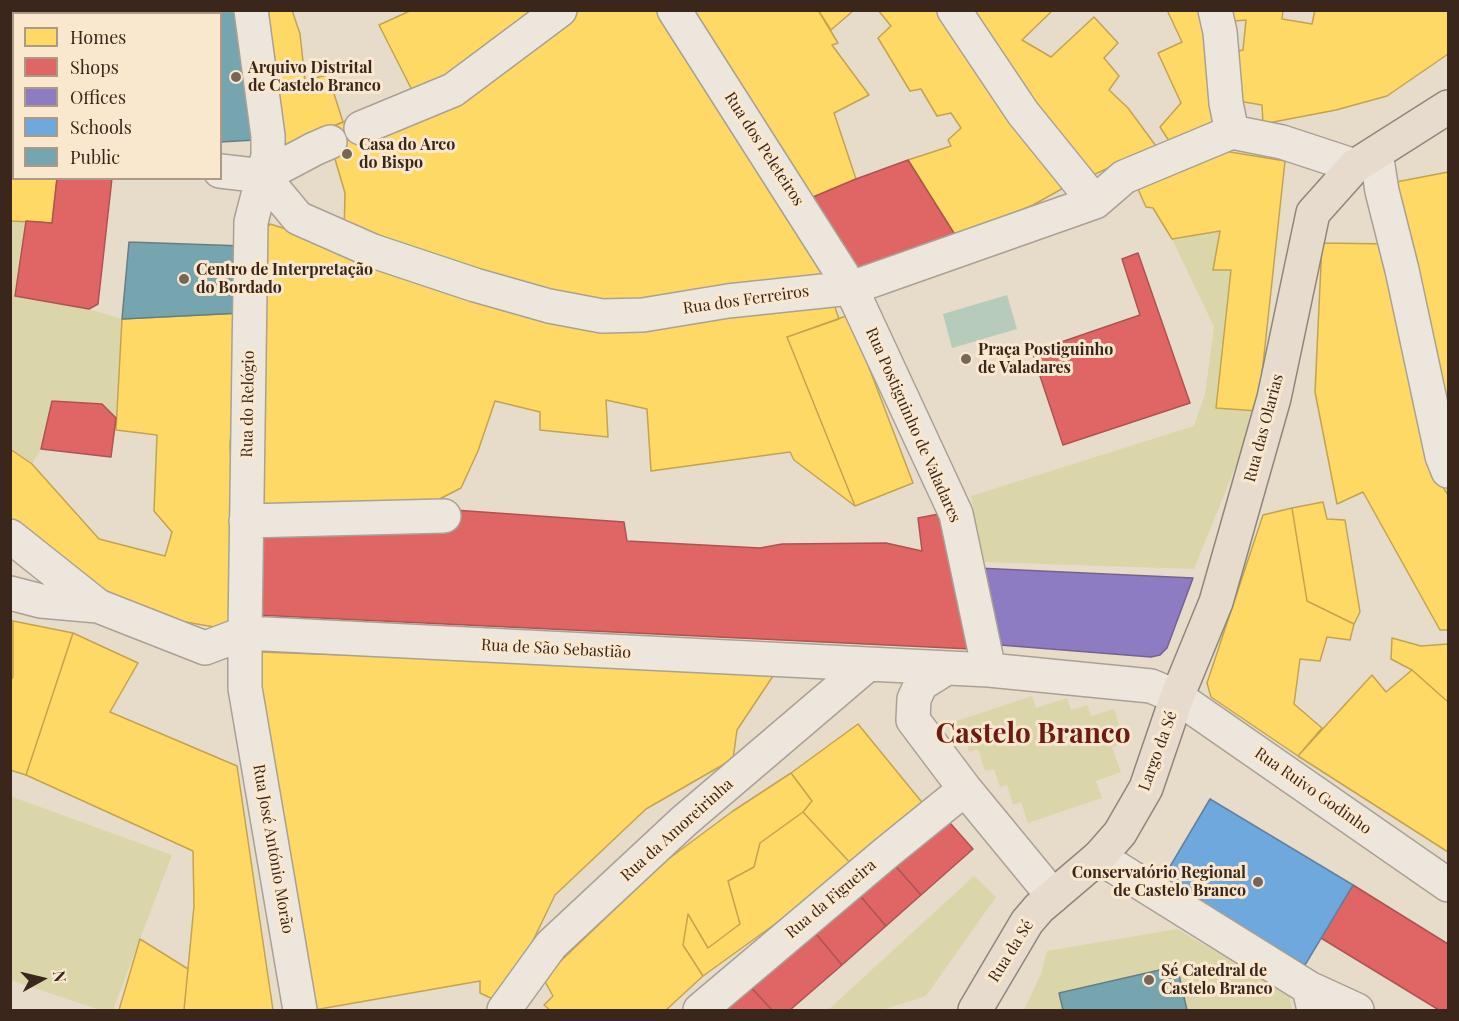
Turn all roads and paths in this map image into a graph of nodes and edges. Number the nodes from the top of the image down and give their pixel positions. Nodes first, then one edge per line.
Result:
1 (251, 10) edge
2 (560, 10) edge
3 (674, 10) edge
4 (954, 10) edge
5 (1215, 10) edge
6 (1449, 107) edge
7 (361, 128) dead end
8 (1232, 132) junction
9 (330, 142) dead end
10 (1366, 159) junction
11 (222, 171) edge
12 (263, 176) junction
13 (1095, 202) junction
14 (851, 288) junction
15 (1449, 471) edge
16 (444, 516) dead end
17 (246, 521) junction
18 (10, 536) edge
19 (10, 593) edge
20 (98, 606) junction
21 (245, 633) junction
22 (867, 665) junction
23 (945, 669) junction
24 (989, 670) junction
25 (1177, 697) junction
26 (965, 789) junction
27 (1099, 857) junction
28 (1449, 885) edge
29 (1053, 896) junction
30 (1311, 999) edge
31 (300, 1011) edge
32 (504, 1011) edge
33 (700, 1011) edge
34 (975, 1011) edge
35 (1357, 1011) edge

1 - 12 street, Rua do Relógio
2 - 7 street
3 - 14 street, Rua dos Peleteiros
4 - 13 street
5 - 8 street
6 - 10 main road, Rua das Olarias
8 - 10 street
8 - 13 street, Rua dos Ferreiros
9 - 12 street
10 - 15 street
10 - 25 main road, Rua das Olarias
11 - 12 street
12 - 14 street, Rua dos Ferreiros
12 - 17 street, Rua do Relógio
13 - 14 street, Rua dos Ferreiros
14 - 24 street, Rua Postiguinho de Valadares
16 - 17 street
17 - 21 street, Rua do Relógio
18 - 20 street
19 - 20 street, Rua de São Sebastião
20 - 21 street, Rua de São Sebastião
21 - 22 street, Rua de São Sebastião
21 - 31 street, Rua José António Morão
22 - 23 street, Rua de São Sebastião
22 - 32 street, Rua da Amoreirinha
23 - 24 street, Largo da Sé
23 - 26 street
24 - 25 street, Largo da Sé
25 - 27 main road, Largo da Sé
25 - 28 street, Rua Ruivo Godinho
26 - 29 street
26 - 33 street, Rua da Figueira
27 - 29 main road, Largo da Sé
27 - 30 street
29 - 34 main road, Rua da Sé
30 - 35 street

